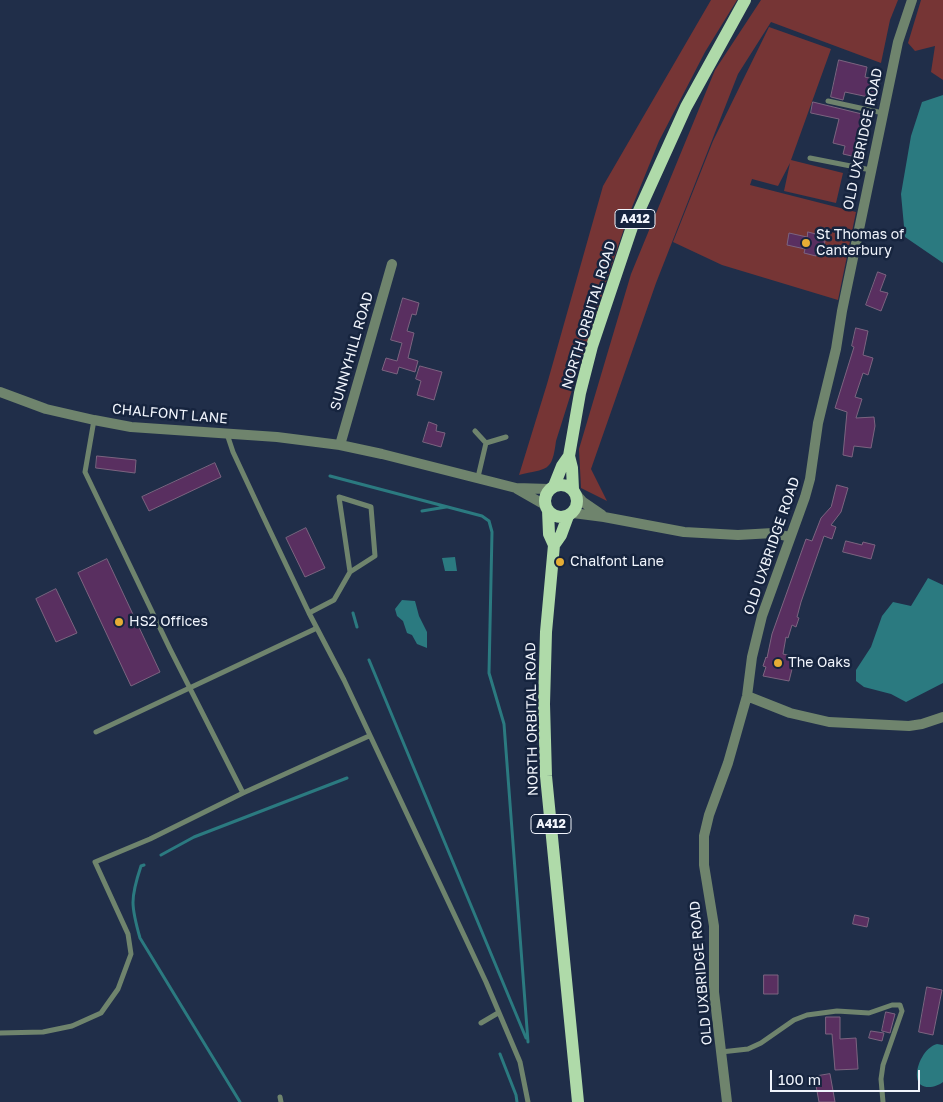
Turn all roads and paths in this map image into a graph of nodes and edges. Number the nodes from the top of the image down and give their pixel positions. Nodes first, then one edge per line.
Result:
1 (745, 0) edge
2 (912, 0) edge
3 (828, 101) dead end
4 (883, 113) junction
5 (810, 158) dead end
6 (871, 170) junction
7 (392, 264) dead end
8 (0, 392) edge
9 (94, 420) junction
10 (474, 432) dead end
11 (227, 433) junction
12 (506, 437) dead end
13 (486, 443) junction
14 (340, 445) junction
15 (569, 456) junction
16 (478, 478) junction
17 (516, 488) junction
18 (551, 488) junction
19 (575, 492) junction
20 (546, 508) junction
21 (570, 514) junction
22 (604, 516) junction
23 (790, 536) junction
24 (554, 545) junction
25 (350, 572) junction
26 (309, 613) junction
27 (316, 628) junction
28 (189, 688) junction
29 (747, 696) junction
30 (943, 717) edge
31 (96, 732) dead end
32 (369, 736) junction
33 (243, 793) junction
34 (498, 1013) junction
35 (481, 1022) dead end
36 (0, 1033) edge
37 (722, 1052) junction
38 (528, 1102) edge
39 (578, 1102) edge
40 (727, 1102) edge
41 (883, 1102) edge

1 - 15 main road, NORTH ORBITAL ROAD / A412
2 - 4 street, OLD UXBRIDGE ROAD
3 - 4 lane
4 - 6 street, OLD UXBRIDGE ROAD
5 - 6 lane
6 - 23 street, OLD UXBRIDGE ROAD
7 - 14 street, SUNNYHILL ROAD
8 - 9 street, CHALFONT LANE
9 - 11 street, CHALFONT LANE
9 - 28 lane
10 - 13 lane
11 - 14 street, CHALFONT LANE
11 - 26 lane
12 - 13 lane
13 - 16 lane
14 - 16 street, CHALFONT LANE
15 - 18 main road, NORTH ORBITAL ROAD / A412
15 - 19 main road, NORTH ORBITAL ROAD / A412
16 - 17 street, CHALFONT LANE
17 - 18 street, CHALFONT LANE
17 - 20 street, CHALFONT LANE
18 - 19 main road
18 - 20 main road
19 - 21 main road
19 - 22 street
20 - 21 main road
20 - 24 main road, NORTH ORBITAL ROAD / A412
21 - 22 street
21 - 24 main road, NORTH ORBITAL ROAD / A412
22 - 23 street
23 - 29 street, OLD UXBRIDGE ROAD
24 - 39 main road, NORTH ORBITAL ROAD / A412
25 - 25 lane
25 - 26 lane
26 - 27 lane
27 - 28 lane
27 - 32 lane
28 - 31 lane
28 - 33 lane
29 - 30 street
29 - 37 street, OLD UXBRIDGE ROAD
32 - 33 lane
32 - 34 lane
33 - 36 lane
34 - 35 lane
34 - 38 lane
37 - 40 street, OLD UXBRIDGE ROAD
37 - 41 lane

